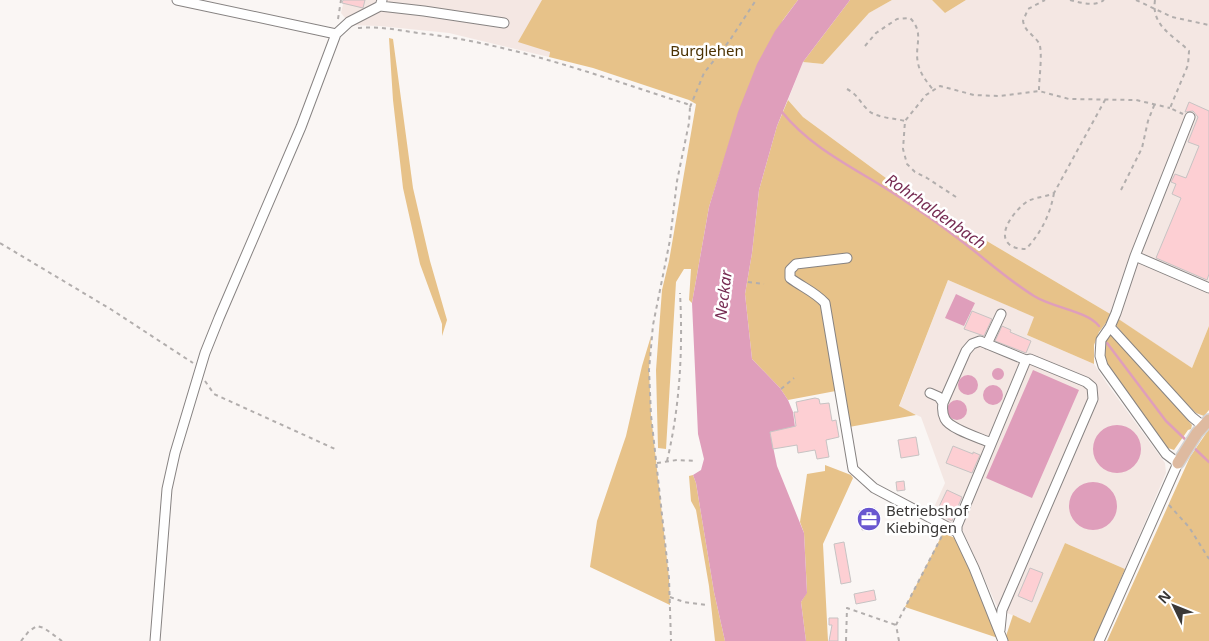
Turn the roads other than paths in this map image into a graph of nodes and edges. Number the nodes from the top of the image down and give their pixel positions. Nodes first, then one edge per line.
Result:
1 (177, 0) edge
2 (381, 3) edge
3 (504, 23) dead end
4 (336, 34) junction
5 (1190, 117) road end
6 (1135, 256) junction
7 (847, 258) dead end
8 (1209, 288) edge
9 (1000, 314) dead end
10 (1110, 327) junction
11 (987, 344) junction
12 (1026, 360) junction
13 (930, 393) dead end
14 (942, 403) junction
15 (1203, 426) edge
16 (991, 443) junction
17 (1180, 459) junction
18 (956, 532) junction
19 (1000, 632) junction
20 (155, 641) edge
21 (1004, 641) edge
22 (1098, 641) edge

1 - 4 street
2 - 3 street
2 - 4 street
4 - 20 street
5 - 6 street
6 - 8 street
6 - 10 street
7 - 18 street
9 - 11 street
10 - 15 street
10 - 17 street
11 - 12 street
11 - 14 street
12 - 16 street
12 - 19 street
13 - 14 street
14 - 16 street
15 - 17 main road
16 - 18 street
17 - 22 street
18 - 19 street
19 - 21 street

